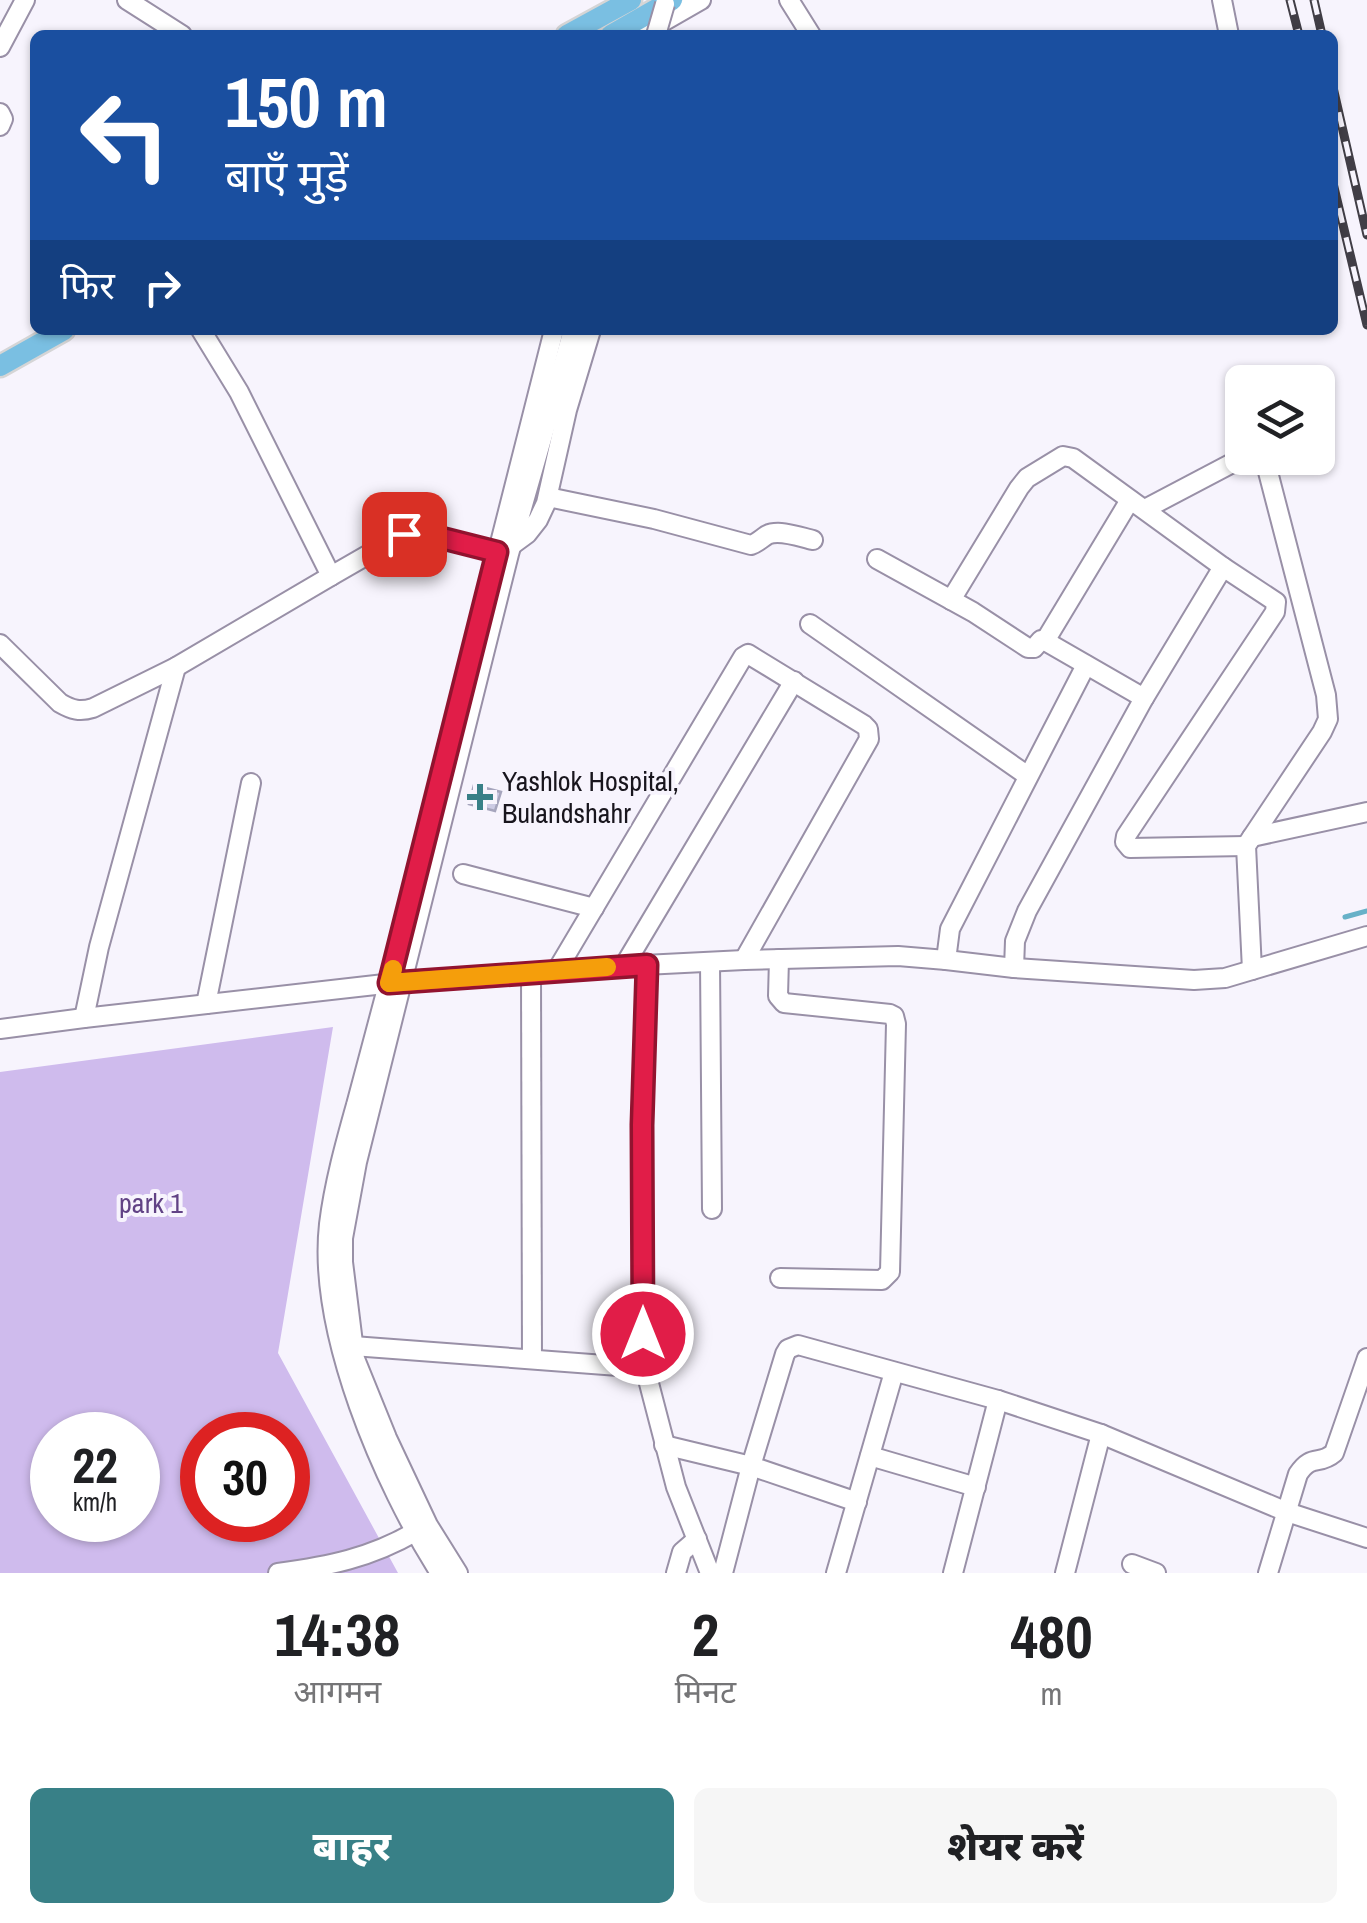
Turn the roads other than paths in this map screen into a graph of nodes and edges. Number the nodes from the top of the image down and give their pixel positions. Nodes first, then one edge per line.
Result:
1 (24, 0) edge
2 (127, 0) edge
3 (631, 0) edge
4 (789, 0) edge
5 (1222, 0) edge
6 (682, 3) edge
7 (174, 30) edge
8 (576, 30) edge
9 (621, 30) edge
10 (647, 30) edge
11 (660, 30) edge
12 (672, 30) edge
13 (808, 30) edge
14 (1228, 30) edge
15 (2, 40) edge
16 (0, 114) edge
17 (0, 126) edge
18 (30, 333) edge
19 (55, 335) edge
20 (205, 335) edge
21 (553, 335) edge
22 (571, 335) edge
23 (590, 335) edge
24 (0, 350) edge
25 (0, 366) edge
26 (1225, 466) edge
27 (1270, 475) edge
28 (548, 497) junction
29 (1138, 504) junction
30 (813, 540) dead end
31 (508, 544) junction
32 (877, 559) dead end
33 (1223, 567) junction
34 (332, 576) junction
35 (950, 600) junction
36 (810, 624) dead end
37 (1045, 641) junction
38 (0, 644) edge
39 (1086, 664) junction
40 (176, 666) junction
41 (794, 681) junction
42 (1144, 698) junction
43 (1028, 776) junction
44 (251, 783) dead end
45 (1367, 812) edge
46 (1248, 841) junction
47 (462, 874) dead end
48 (594, 908) junction
49 (1367, 936) edge
50 (779, 959) junction
51 (744, 960) junction
52 (946, 960) junction
53 (710, 962) junction
54 (647, 965) junction
55 (624, 966) junction
56 (1014, 968) junction
57 (558, 970) junction
58 (1252, 970) junction
59 (532, 972) junction
60 (396, 982) junction
61 (206, 1004) junction
62 (84, 1018) junction
63 (0, 1029) edge
64 (712, 1208) dead end
65 (780, 1278) dead end
66 (353, 1346) junction
67 (1367, 1358) edge
68 (532, 1360) junction
69 (645, 1368) junction
70 (894, 1372) junction
71 (998, 1400) junction
72 (1101, 1434) junction
73 (664, 1445) junction
74 (870, 1456) junction
75 (752, 1466) junction
76 (976, 1487) junction
77 (857, 1502) junction
78 (1286, 1512) junction
79 (415, 1532) junction
80 (1367, 1538) edge
81 (697, 1540) junction
82 (1132, 1564) dead end
83 (278, 1573) edge
84 (440, 1573) edge
85 (458, 1573) edge
86 (676, 1573) edge
87 (710, 1573) edge
88 (724, 1573) edge
89 (836, 1573) edge
90 (953, 1573) edge
91 (1065, 1573) edge
92 (1156, 1573) edge
93 (1268, 1573) edge

1 - 15 street
2 - 7 street
3 - 8 main road
4 - 13 street
5 - 14 street
6 - 9 main road
6 - 10 street
6 - 11 street, bridge
6 - 12 street
16 - 17 street
18 - 24 main road
19 - 25 main road
20 - 34 street
21 - 31 street
22 - 31 street
23 - 28 street
26 - 29 street
27 - 46 street
28 - 30 street
28 - 31 street
29 - 33 street
29 - 35 street
29 - 37 street
31 - 34 street
31 - 60 street
32 - 35 street
33 - 42 street
33 - 46 street
34 - 40 street
35 - 37 street
36 - 43 street
37 - 39 street
38 - 40 street
39 - 42 street
39 - 43 street
40 - 62 street
41 - 48 street
41 - 51 street
41 - 55 street
42 - 56 street
43 - 52 street
44 - 61 street
45 - 46 street
46 - 58 street
47 - 48 street
48 - 57 street
49 - 58 street
50 - 51 street
50 - 52 street
50 - 65 street
51 - 53 street
52 - 56 street
53 - 54 street
53 - 64 street
54 - 55 street
54 - 69 street
55 - 57 street
56 - 58 street
57 - 59 street
59 - 60 street
59 - 68 street
60 - 61 street
60 - 66 street
60 - 79 street
61 - 62 street
62 - 63 street
66 - 68 street
66 - 85 street
67 - 78 street
68 - 69 street
69 - 73 street
70 - 71 street
70 - 74 street
70 - 75 street
71 - 72 street
71 - 76 street
72 - 78 street
72 - 91 street
73 - 75 street
73 - 81 street
74 - 76 street
74 - 77 street
75 - 77 street
75 - 88 street
76 - 90 street
77 - 89 street
78 - 80 street
78 - 93 street
79 - 83 street
79 - 84 street
81 - 86 street
81 - 87 street
82 - 92 street

